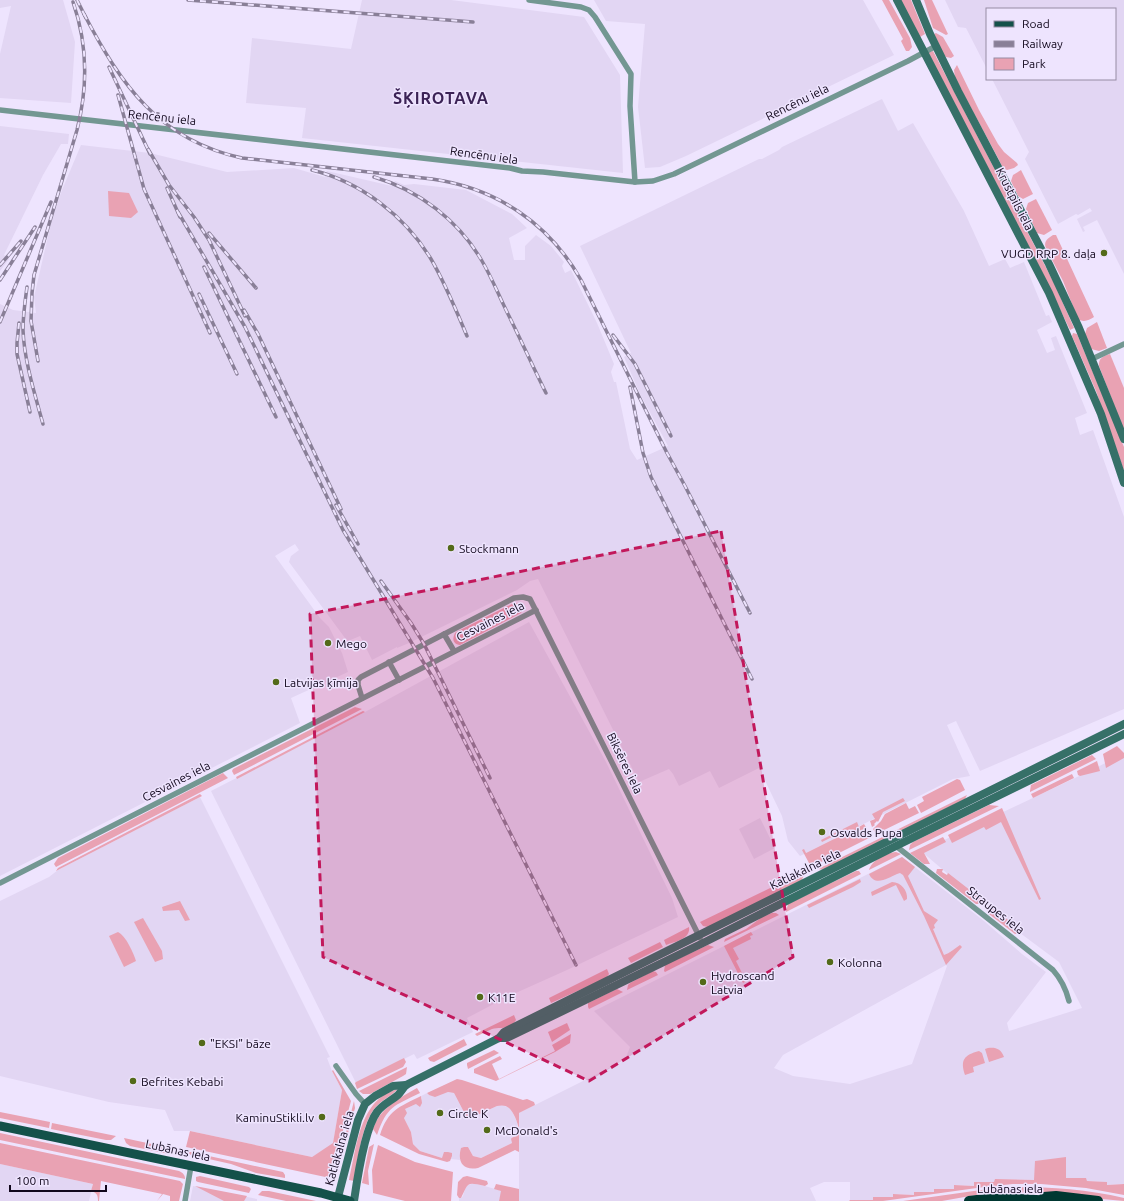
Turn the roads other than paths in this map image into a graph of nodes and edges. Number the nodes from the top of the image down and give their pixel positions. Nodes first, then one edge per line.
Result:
1 (529, 0) edge
2 (897, 0) edge
3 (916, 0) edge
4 (936, 46) junction
5 (924, 53) junction
6 (0, 110) edge
7 (635, 182) junction
8 (1124, 344) edge
9 (1092, 359) junction
10 (1124, 439) edge
11 (1124, 483) edge
12 (523, 597) joint
13 (536, 610) junction
14 (444, 634) junction
15 (454, 652) junction
16 (389, 662) junction
17 (399, 680) junction
18 (362, 698) junction
19 (1124, 724) edge
20 (1124, 734) edge
21 (943, 813) junction
22 (947, 821) junction
23 (896, 846) junction
24 (0, 883) edge
25 (698, 935) junction
26 (703, 943) junction
27 (1069, 1001) dead end
28 (499, 1038) junction
29 (336, 1066) dead end
30 (406, 1085) junction
31 (365, 1104) junction
32 (0, 1126) edge
33 (191, 1166) junction
34 (337, 1199) edge
35 (1028, 1199) junction
36 (184, 1201) edge
37 (350, 1201) edge
38 (354, 1201) edge
39 (969, 1201) edge
40 (1051, 1201) edge
41 (1098, 1201) edge

1 - 7 street
2 - 5 street, Krustpils iela
3 - 4 street, Krustpils iela
4 - 5 street, Rencēnu iela
4 - 9 street, Krustpils iela
5 - 7 street, Rencēnu iela
5 - 11 street, Krustpils iela
6 - 7 street, Rencēnu iela
8 - 9 street
9 - 10 street, Krustpils iela
12 - 13 street, Biksēres iela
12 - 14 street, Cesvaines iela
13 - 15 street, Cesvaines iela
13 - 25 street, Biksēres iela
14 - 15 street, Cesvaines iela
14 - 16 street, Cesvaines iela
15 - 17 street, Cesvaines iela
16 - 17 street
16 - 18 street, Cesvaines iela
17 - 18 street, Cesvaines iela
18 - 24 street, Cesvaines iela
19 - 21 street, Katlakalna iela
20 - 22 street, Katlakalna iela
21 - 22 street
21 - 25 street, Katlakalna iela
22 - 23 street, Katlakalna iela
23 - 26 street, Katlakalna iela
23 - 27 street, Straupes iela
25 - 26 street, Biksēres iela
25 - 28 street, Katlakalna iela
26 - 28 street, Katlakalna iela
28 - 30 street, Katlakalna iela
29 - 31 street
30 - 31 street, Katlakalna iela
30 - 38 street, Katlakalna iela
31 - 34 street, Katlakalna iela
32 - 33 main road, Lubānas iela
33 - 34 main road, Lubānas iela
33 - 36 street
34 - 37 main road, Lubānas iela
35 - 39 highway, Lubānas iela
35 - 40 highway, Lubānas iela
35 - 41 highway

